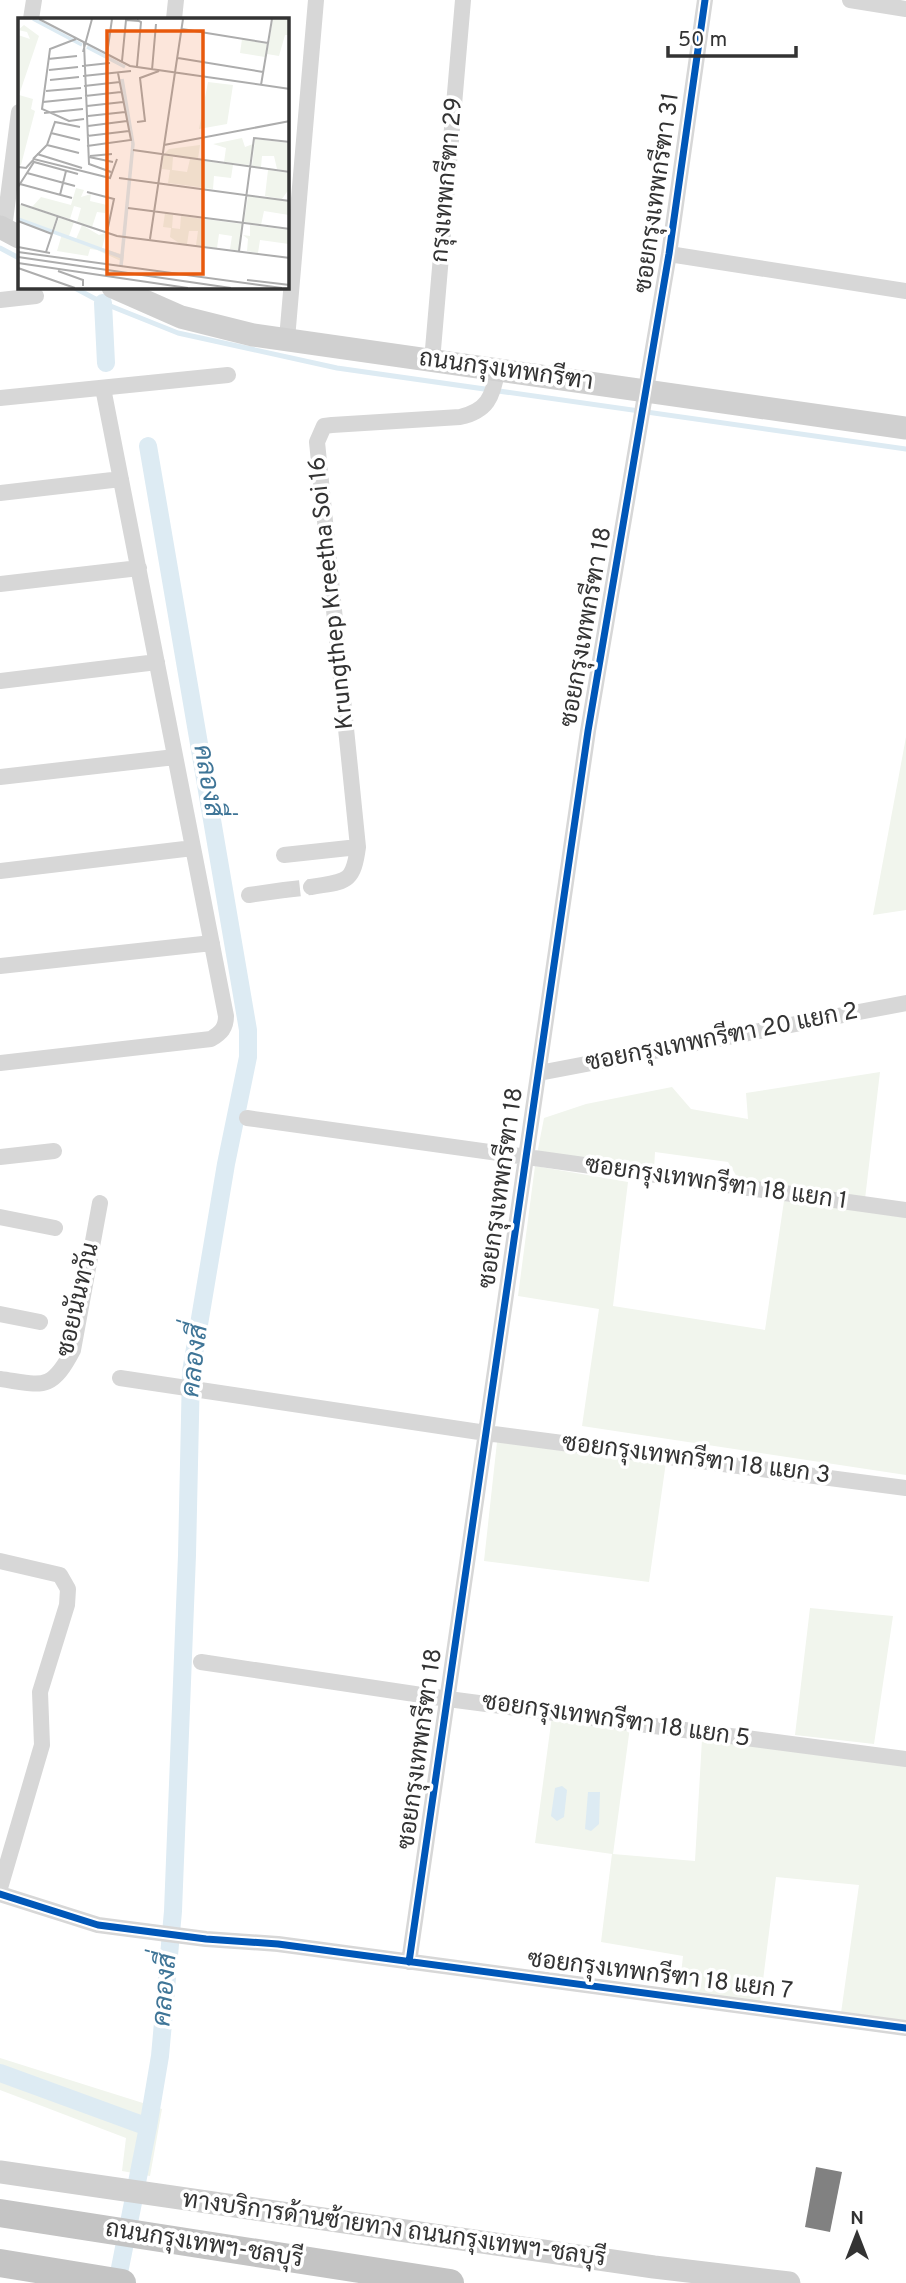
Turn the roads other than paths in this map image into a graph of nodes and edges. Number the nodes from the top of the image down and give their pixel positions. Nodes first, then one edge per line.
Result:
1 (34, 0) edge
2 (176, 0) edge
3 (316, 0) edge
4 (463, 0) edge
5 (705, 0) edge
6 (850, 0) edge
7 (906, 9) edge
8 (32, 18) edge
9 (174, 18) edge
10 (18, 123) edge
11 (8, 231) edge
12 (669, 254) junction
13 (122, 289) edge
14 (906, 291) edge
15 (145, 294) edge
16 (36, 296) dead end
17 (0, 300) edge
18 (287, 340) junction
19 (432, 361) junction
20 (228, 375) dead end
21 (494, 384) junction
22 (103, 388) junction
23 (645, 397) junction
24 (0, 398) edge
25 (640, 420) joint
26 (906, 428) edge
27 (121, 479) junction
28 (0, 493) edge
29 (139, 568) junction
30 (0, 584) edge
31 (157, 662) junction
32 (0, 681) edge
33 (175, 757) junction
34 (0, 777) edge
35 (358, 847) junction
36 (193, 848) junction
37 (284, 855) dead end
38 (0, 871) edge
39 (311, 887) tunnel mouth
40 (284, 890) tunnel mouth
41 (249, 895) dead end
42 (212, 943) junction
43 (0, 966) edge
44 (906, 1003) edge
45 (0, 1063) edge
46 (539, 1073) junction
47 (247, 1118) dead end
48 (54, 1151) dead end
49 (0, 1157) edge
50 (526, 1158) junction
51 (100, 1203) dead end
52 (906, 1210) edge
53 (0, 1217) edge
54 (55, 1228) dead end
55 (0, 1314) edge
56 (40, 1322) dead end
57 (120, 1378) dead end
58 (0, 1379) edge
59 (486, 1433) junction
60 (906, 1488) edge
61 (0, 1561) edge
62 (201, 1662) dead end
63 (448, 1699) junction
64 (906, 1759) edge
65 (0, 1888) edge
66 (0, 1894) edge
67 (409, 1962) junction
68 (906, 2028) edge
69 (0, 2172) edge
70 (0, 2213) edge
71 (0, 2263) edge
72 (122, 2283) edge
73 (450, 2283) edge
74 (789, 2283) edge

1 - 8 street
2 - 9 street
3 - 18 street
4 - 19 street, กรุงเทพกรีฑา 29
5 - 12 street, ซอยกรุงเทพกรีฑา 31
6 - 7 street
10 - 11 street
12 - 14 street
12 - 23 street, ซอยกรุงเทพกรีฑา 31
13 - 15 main road, ถนนกรุงเทพกรีฑา
15 - 18 main road, ถนนกรุงเทพกรีฑา
16 - 17 street
18 - 19 main road, ถนนกรุงเทพกรีฑา
19 - 21 main road, ถนนกรุงเทพกรีฑา
20 - 22 street
21 - 23 main road, ถนนกรุงเทพกรีฑา
21 - 35 street, Krungthep Kreetha Soi 16
22 - 24 street
22 - 27 street
23 - 25 street, ซอยกรุงเทพกรีฑา 31
23 - 26 main road, ถนนกรุงเทพกรีฑา
25 - 46 street, ซอยกรุงเทพกรีฑา 18
27 - 28 street
27 - 29 street
29 - 30 street
29 - 31 street
31 - 32 street
31 - 33 street
33 - 34 street
33 - 36 street
35 - 37 street
35 - 39 street
36 - 38 street
36 - 42 street
40 - 41 street
42 - 43 street
42 - 45 street
44 - 46 street, ซอยกรุงเทพกรีฑา 20 แยก 2
46 - 50 street, ซอยกรุงเทพกรีฑา 18
47 - 50 street, ซอยกรุงเทพกรีฑา 18 แยก 1
48 - 49 street
50 - 52 street, ซอยกรุงเทพกรีฑา 18 แยก 1
50 - 59 street, ซอยกรุงเทพกรีฑา 18
51 - 58 street, ซอยนันทวัน
53 - 54 street
55 - 56 street
57 - 59 street, ซอยกรุงเทพกรีฑา 18 แยก 3
59 - 60 street, ซอยกรุงเทพกรีฑา 18 แยก 3
59 - 63 street, ซอยกรุงเทพกรีฑา 18
61 - 65 street
62 - 63 street, ซอยกรุงเทพกรีฑา 18 แยก 5
63 - 64 street, ซอยกรุงเทพกรีฑา 18 แยก 5
63 - 67 street, ซอยกรุงเทพกรีฑา 18
66 - 67 street, ซอยกรุงเทพกรีฑา 18 แยก 7
67 - 68 street, ซอยกรุงเทพกรีฑา 18 แยก 7
69 - 74 main road, ทางบริการด้านซ้ายทาง ถนนกรุงเทพฯ-ชลบุรี
70 - 73 highway, ถนนกรุงเทพฯ-ชลบุรี
71 - 72 highway, ถนนกรุงเทพฯ-ชลบุรี

